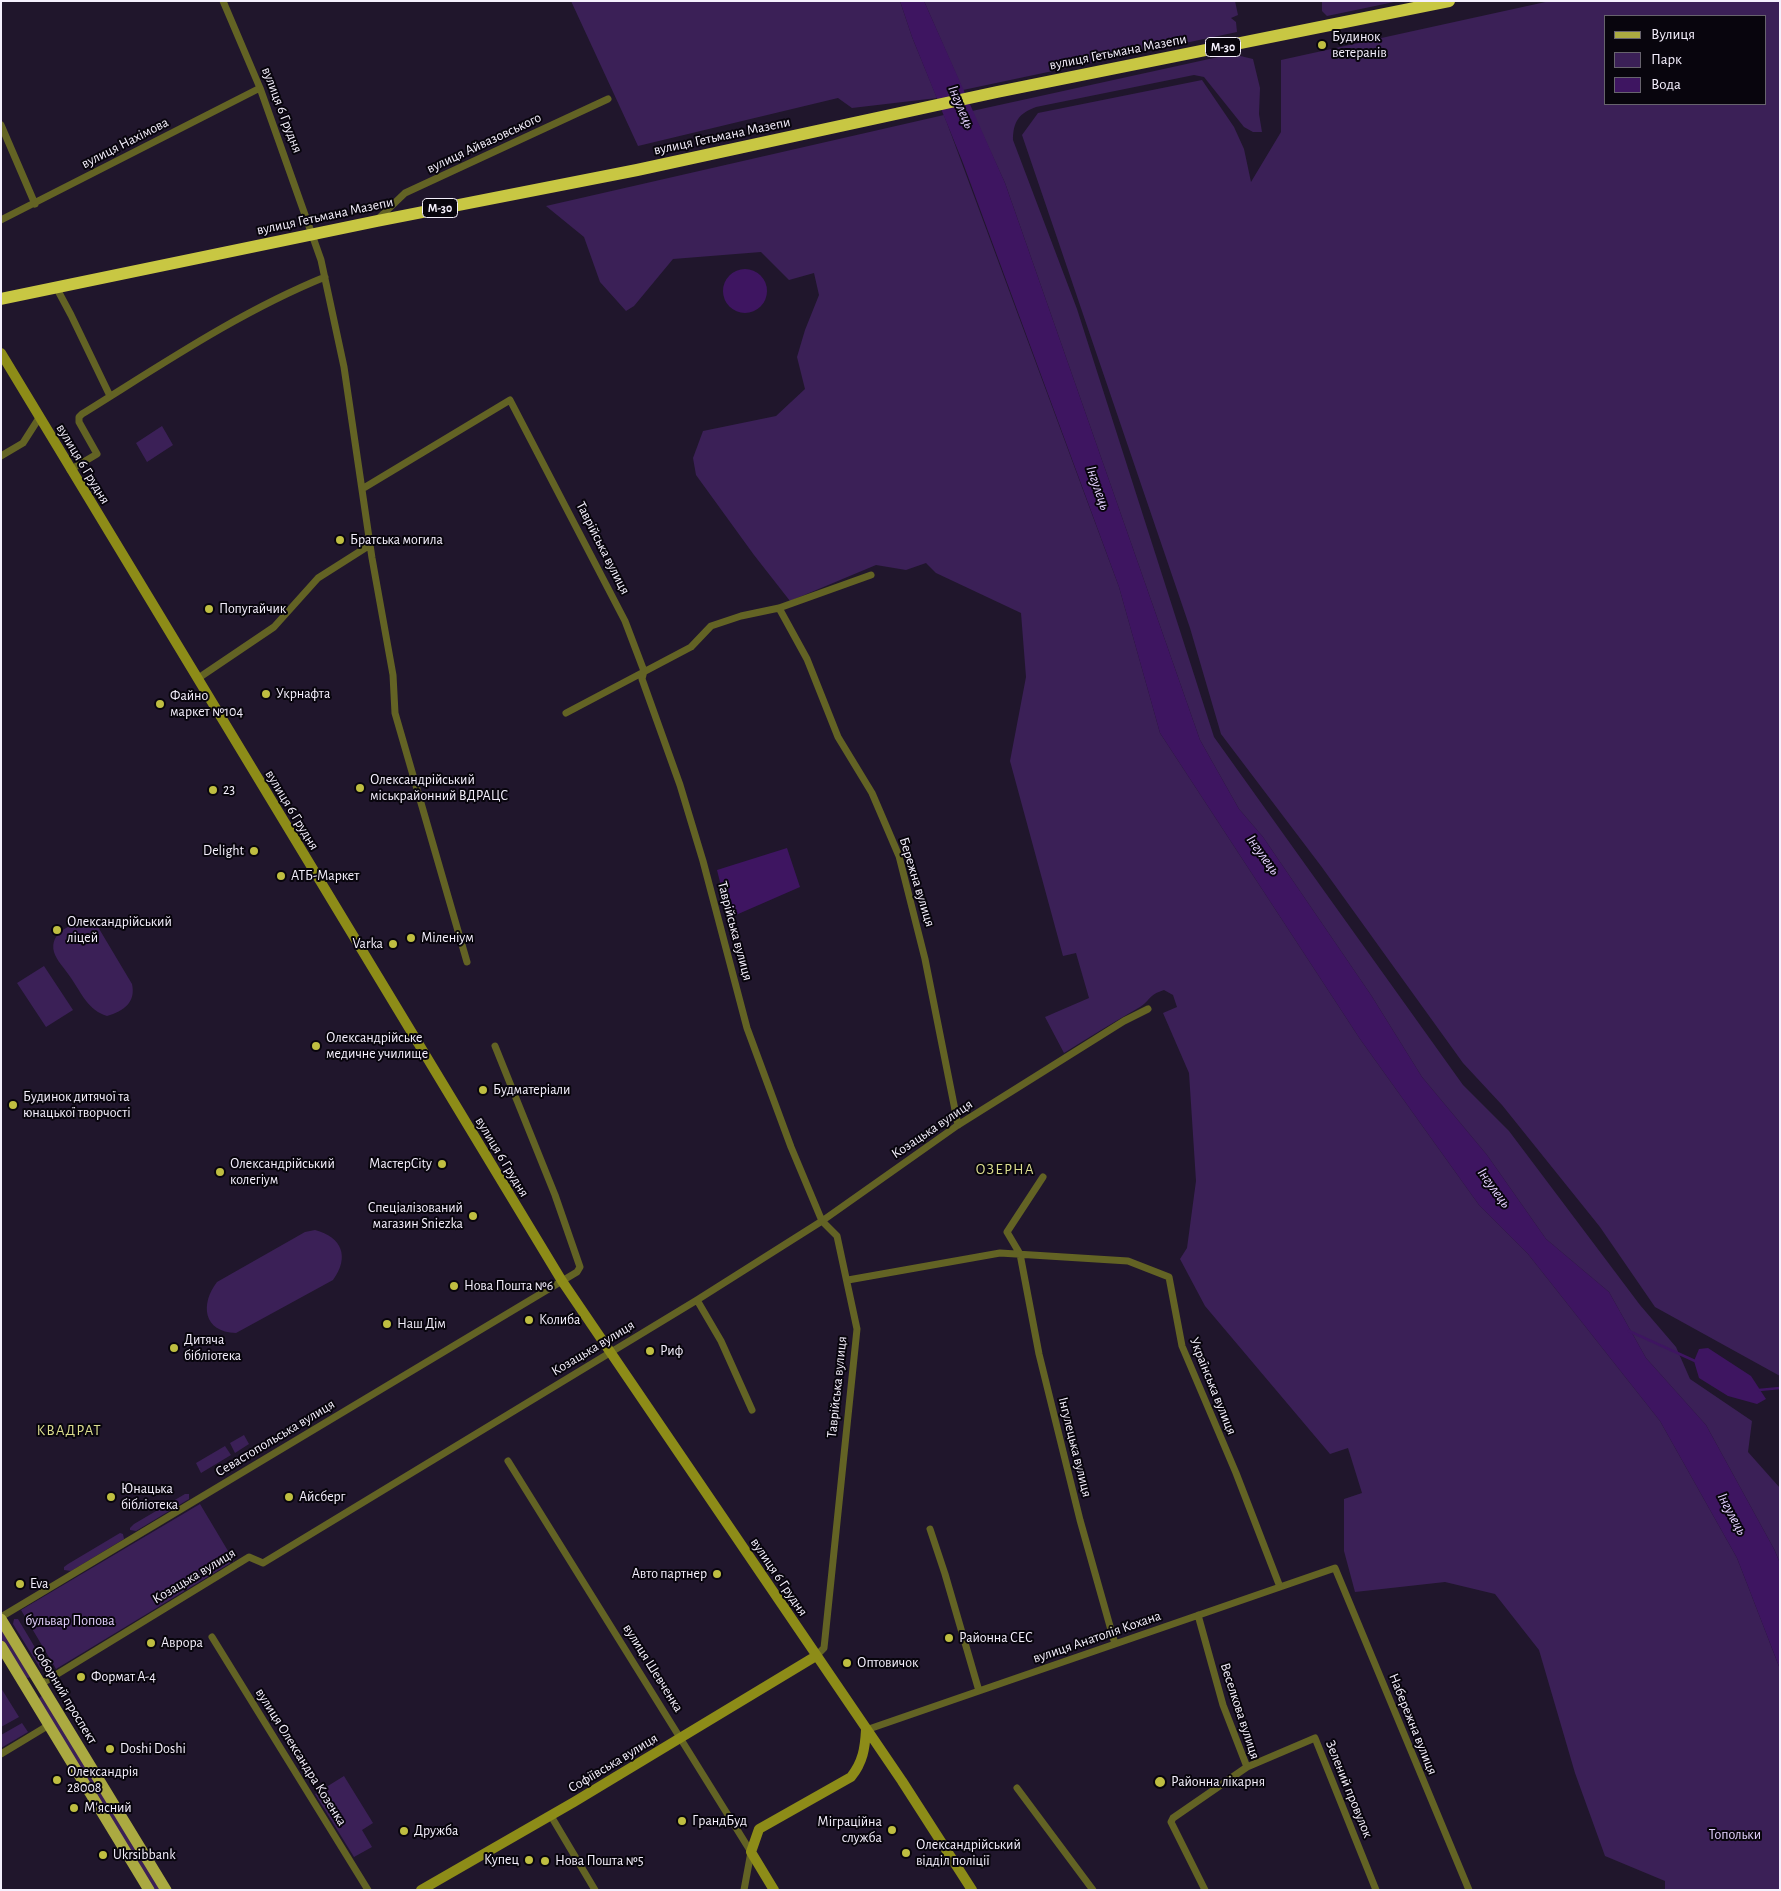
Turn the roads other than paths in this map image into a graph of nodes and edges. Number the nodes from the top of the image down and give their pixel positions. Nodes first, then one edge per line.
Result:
1 (223, 1) edge
2 (1449, 1) edge
3 (260, 88) junction
4 (608, 99) dead end
5 (1, 125) edge
6 (34, 204) junction
7 (1, 220) edge
8 (377, 221) junction
9 (313, 234) junction
10 (325, 277) junction
11 (56, 287) junction
12 (1, 299) edge
13 (1, 353) edge
14 (110, 396) junction
15 (39, 418) junction
16 (1, 456) edge
17 (70, 470) junction
18 (362, 489) junction
19 (370, 545) junction
20 (871, 575) dead end
21 (779, 608) junction
22 (644, 671) junction
23 (197, 679) junction
24 (566, 713) dead end
25 (467, 962) dead end
26 (1148, 1009) dead end
27 (495, 1046) dead end
28 (958, 1125) junction
29 (1043, 1177) dead end
30 (822, 1221) junction
31 (1020, 1254) junction
32 (848, 1280) junction
33 (562, 1281) junction
34 (697, 1300) junction
35 (609, 1353) junction
36 (752, 1410) dead end
37 (508, 1460) dead end
38 (930, 1529) dead end
39 (1335, 1568) joint
40 (1280, 1587) junction
41 (1198, 1615) junction
42 (1, 1618) edge
43 (212, 1637) dead end
44 (1115, 1644) junction
45 (1, 1646) edge
46 (816, 1656) junction
47 (41, 1684) junction
48 (979, 1691) junction
49 (28, 1692) junction
50 (49, 1726) junction
51 (866, 1730) junction
52 (680, 1739) junction
53 (1, 1754) edge
54 (1247, 1768) junction
55 (1017, 1788) dead end
56 (551, 1816) junction
57 (751, 1852) junction
58 (149, 1890) edge
59 (166, 1890) edge
60 (368, 1890) edge
61 (421, 1890) edge
62 (595, 1890) edge
63 (744, 1890) edge
64 (774, 1890) edge
65 (972, 1890) edge
66 (1092, 1890) edge
67 (1205, 1890) edge
68 (1376, 1890) edge
69 (1468, 1890) edge

1 - 3 street, вулиця 6 Грудня
2 - 8 highway, вулиця Гетьмана Мазепи / М-30
3 - 6 street, вулиця Нахімова
3 - 9 street, вулиця 6 Грудня
4 - 8 street, вулиця Айвазовського
5 - 6 street
6 - 7 street, вулиця Нахімова
8 - 9 highway, вулиця Гетьмана Мазепи / М-30
9 - 10 street, вулиця 6 Грудня
9 - 11 highway, вулиця Гетьмана Мазепи / М-30
10 - 14 street
10 - 18 street, вулиця 6 Грудня
11 - 12 highway, вулиця Гетьмана Мазепи / М-30
11 - 14 street
13 - 15 street, вулиця 6 Грудня
14 - 17 street
15 - 16 street
15 - 17 street, вулиця 6 Грудня
17 - 23 street, вулиця 6 Грудня
18 - 19 street, вулиця 6 Грудня
18 - 22 street, Таврійська вулиця
19 - 23 street
19 - 25 street, вулиця 6 Грудня
20 - 21 street
21 - 22 street
21 - 28 street, Бережна вулиця
22 - 24 street
22 - 30 street, Таврійська вулиця
23 - 33 street, вулиця 6 Грудня
26 - 28 street, Козацька вулиця
27 - 33 street, вулиця 6 Грудня
28 - 30 street, Козацька вулиця
29 - 31 street
30 - 32 street, Таврійська вулиця
30 - 34 street, Козацька вулиця
31 - 32 street, Українська вулиця
31 - 40 street, Українська вулиця
31 - 44 street, Інгулецька вулиця
32 - 46 street, Таврійська вулиця
33 - 35 street, вулиця 6 Грудня
33 - 42 street, Севастопольська вулиця
34 - 35 street, Козацька вулиця
34 - 36 street
35 - 46 street, вулиця 6 Грудня
35 - 47 street, Козацька вулиця
37 - 52 street, вулиця Шевченка
38 - 48 street
39 - 40 street, вулиця Анатолія Кохана
39 - 69 street, Набережна вулиця
40 - 41 street, вулиця Анатолія Кохана
41 - 44 street, вулиця Анатолія Кохана
41 - 54 street, Веселкова вулиця
42 - 47 main road, Соборний проспект
43 - 60 street, вулиця Олександра Козенка
44 - 48 street, вулиця Анатолія Кохана
45 - 49 main road, Соборний проспект
46 - 51 street, вулиця 6 Грудня
46 - 52 street, Софіївська вулиця
47 - 49 main road
47 - 59 main road, Соборний проспект
48 - 51 street, вулиця Анатолія Кохана
49 - 50 main road, Соборний проспект
50 - 53 street
50 - 58 main road, Соборний проспект
51 - 57 street
51 - 65 street, вулиця 6 Грудня
52 - 56 street, Софіївська вулиця
52 - 57 street, вулиця Шевченка
54 - 67 street, Веселкова вулиця
54 - 68 street, Зелений провулок
55 - 66 street
56 - 61 street, Софіївська вулиця
56 - 62 street
57 - 63 street
57 - 64 street, вулиця Шевченка

